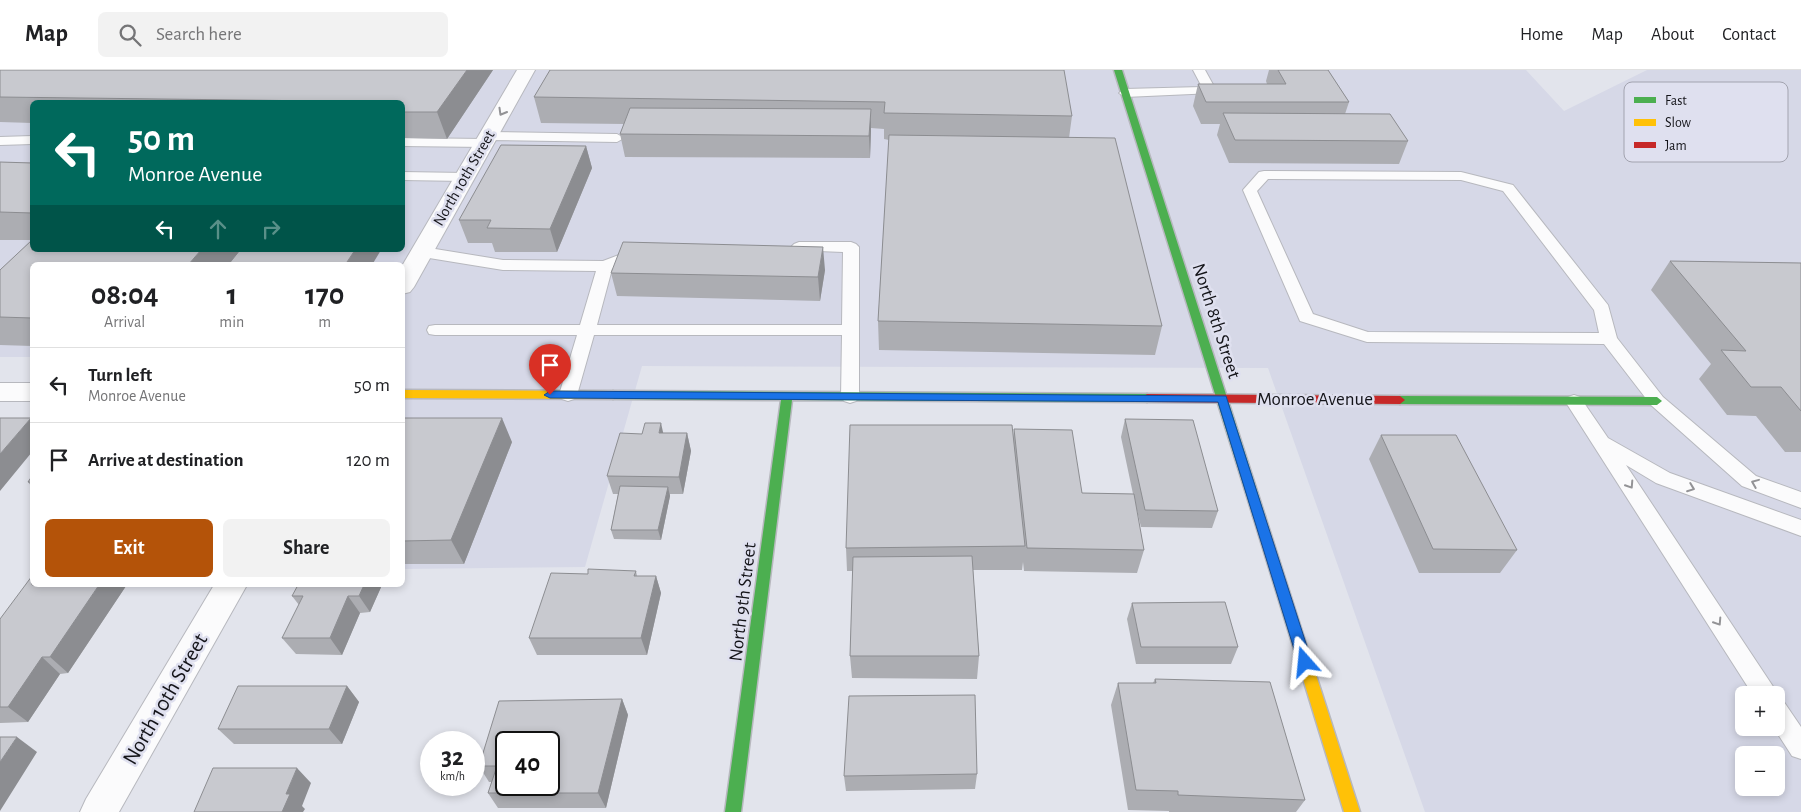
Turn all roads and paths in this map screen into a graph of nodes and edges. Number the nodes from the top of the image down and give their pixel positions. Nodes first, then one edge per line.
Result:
1 (526, 70) edge
2 (1118, 70) edge
3 (1199, 70) edge
4 (1125, 93) junction
5 (617, 138) dead end
6 (30, 140) edge
7 (487, 140) junction
8 (0, 141) edge
9 (405, 142) edge
10 (405, 176) edge
11 (465, 177) junction
12 (651, 247) edge
13 (784, 247) edge
14 (423, 252) junction
15 (605, 266) junction
16 (405, 282) edge
17 (435, 330) dead end
18 (587, 330) junction
19 (850, 330) junction
20 (1609, 339) junction
21 (0, 392) edge
22 (30, 392) edge
23 (405, 394) edge
24 (568, 395) junction
25 (787, 396) junction
26 (850, 397) junction
27 (1222, 399) junction
28 (1574, 401) junction
29 (1657, 401) junction
30 (1602, 442) junction
31 (1801, 500) edge
32 (1801, 528) edge
33 (230, 587) edge
34 (1760, 686) edge
35 (1785, 724) edge
36 (1801, 748) edge
37 (100, 812) edge
38 (733, 812) edge
39 (1352, 812) edge

1 -> 7 street, North 10th Street
2 - 4 street, North 8th Street
3 - 4 lane
4 - 27 street, North 8th Street
5 - 7 lane
6 - 8 lane
7 - 9 lane
7 - 11 street, North 10th Street
10 - 11 lane
11 - 14 street, North 10th Street
12 - 15 lane
13 - 19 lane
14 - 15 lane
14 - 16 street, North 10th Street
15 - 18 lane
17 - 18 lane
18 - 19 lane
18 - 24 lane
19 - 26 lane
20 - 20 lane
20 - 29 lane
21 - 22 street
23 - 24 street, Monroe Avenue
24 - 25 street, Monroe Avenue
25 - 26 street, Monroe Avenue
25 - 38 street, North 9th Street
26 - 27 street, Monroe Avenue
27 - 28 street, Monroe Avenue
27 - 39 street, North 8th Street
28 - 29 street, Monroe Avenue
28 - 30 lane
31 -> 29 lane
30 -> 32 lane
30 -> 34 lane
33 - 37 street, North 10th Street
35 - 36 lane

